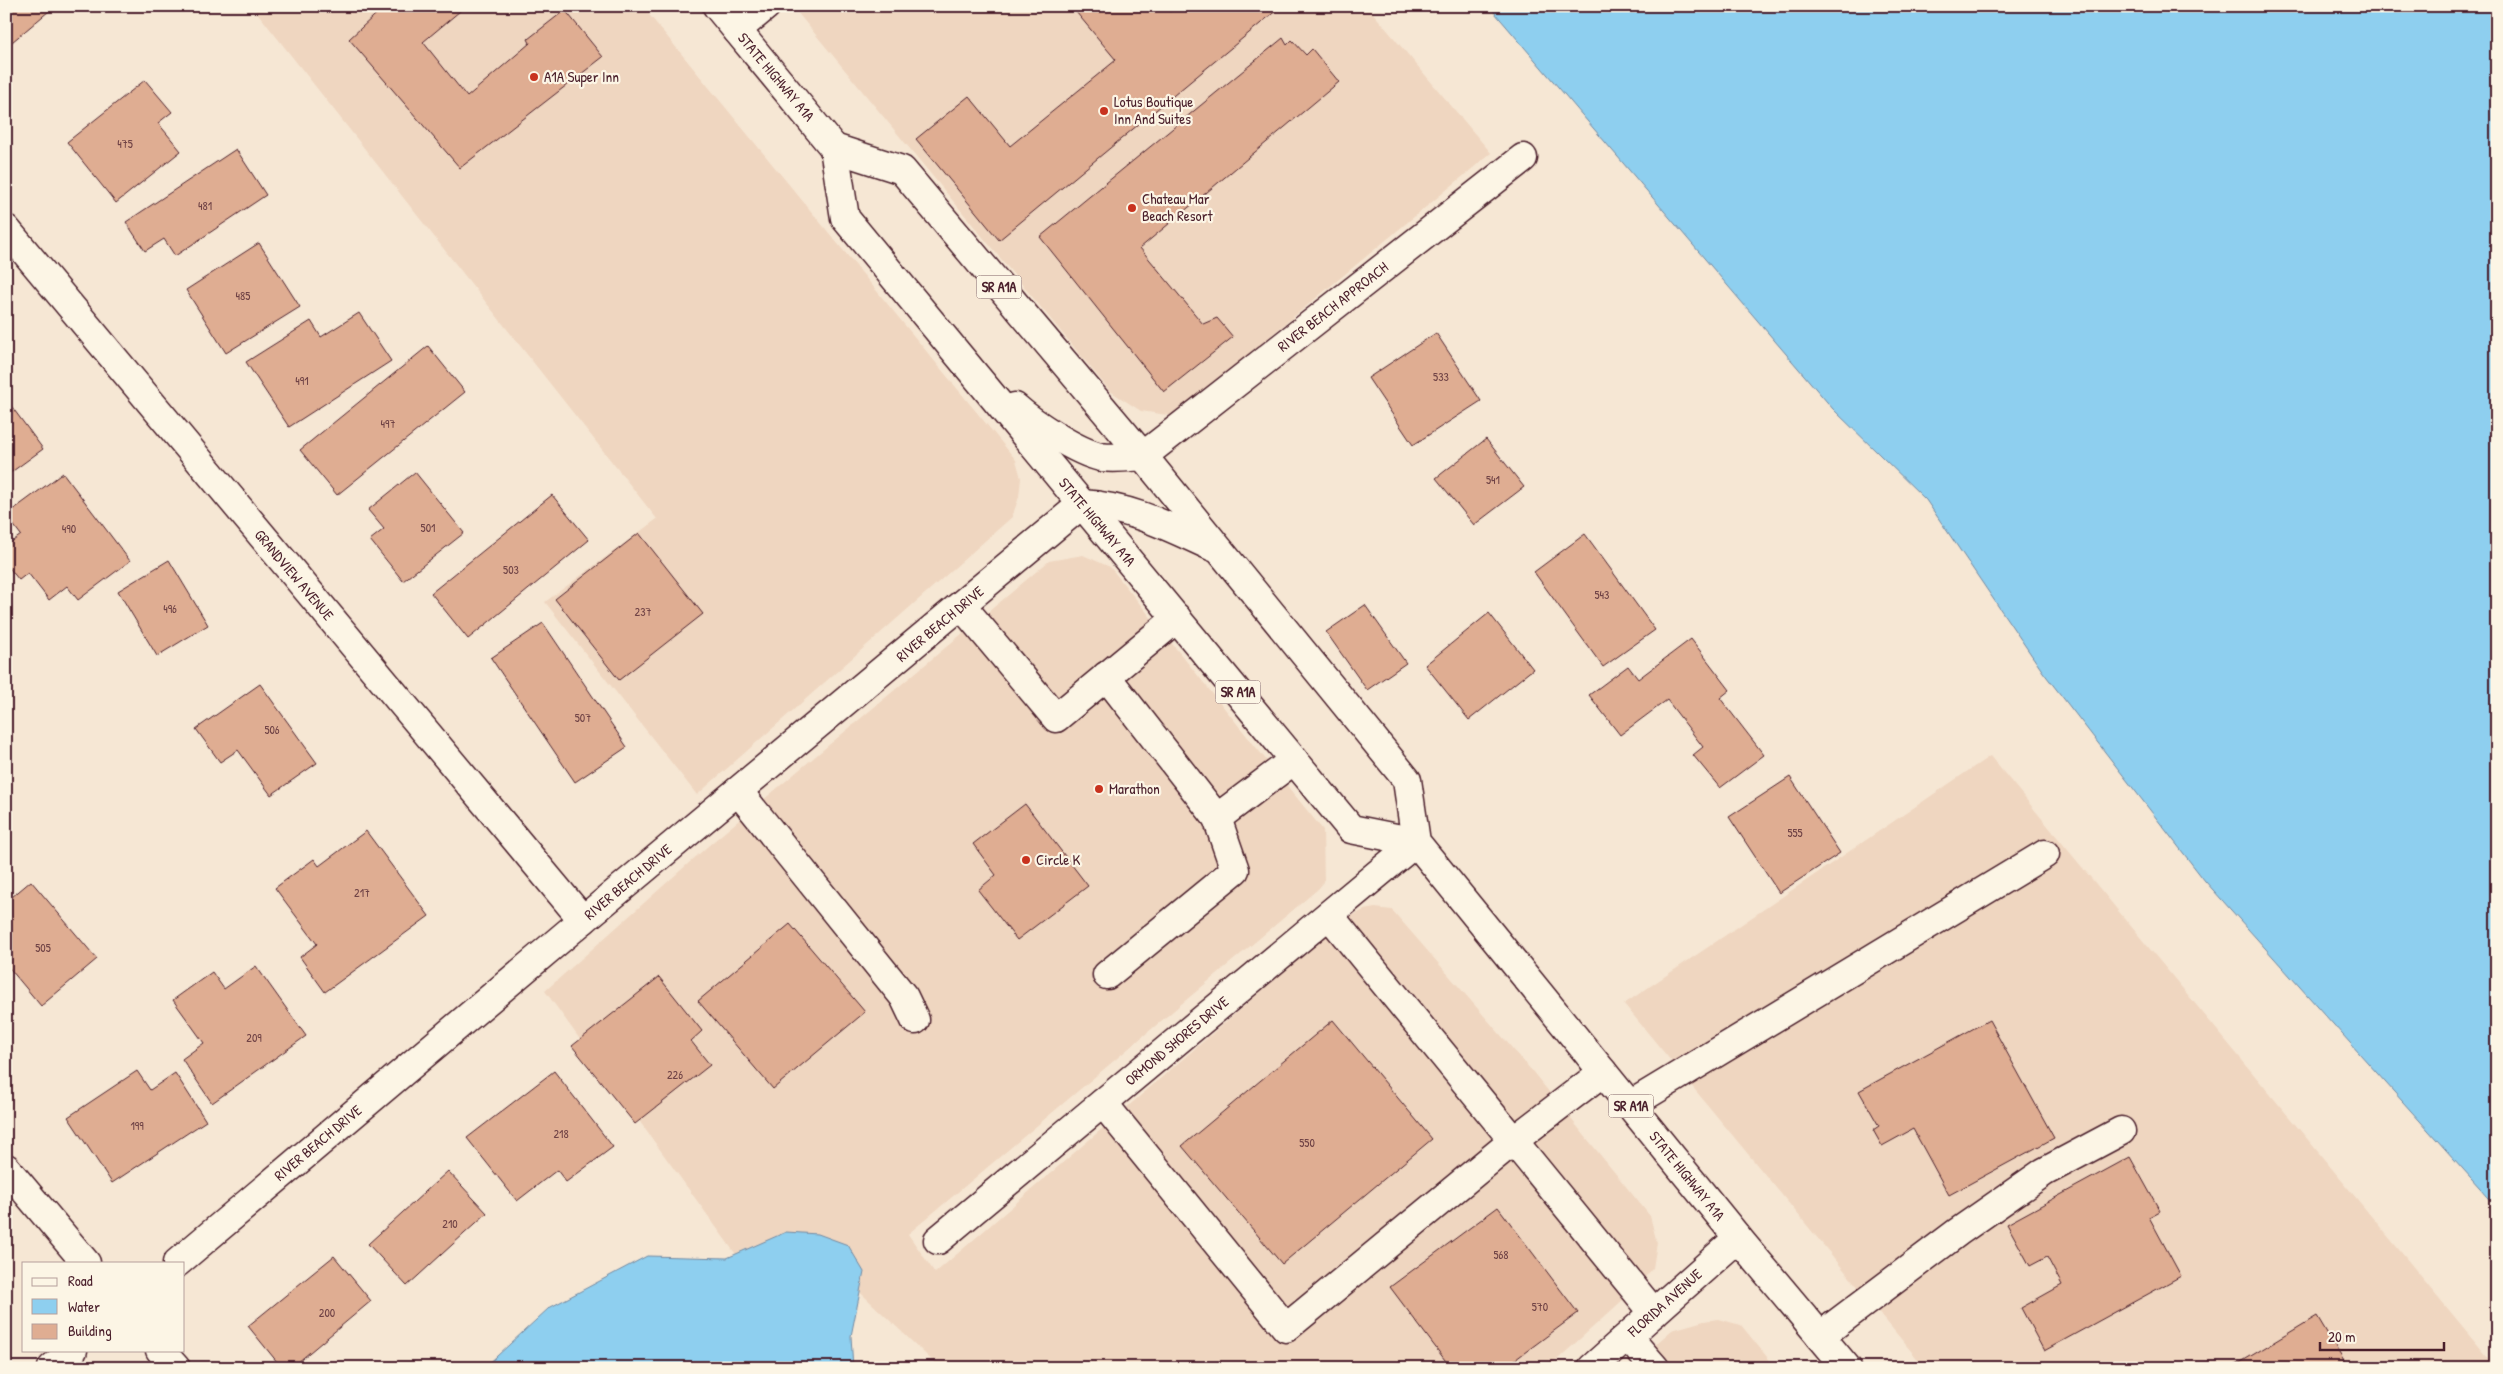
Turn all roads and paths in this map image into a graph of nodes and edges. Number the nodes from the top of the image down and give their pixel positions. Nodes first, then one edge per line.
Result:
1 (718, 6) edge
2 (766, 6) edge
3 (737, 30) junction
4 (834, 148) junction
5 (1523, 158) dead end
6 (6, 230) edge
7 (967, 364) junction
8 (1143, 456) junction
9 (1082, 504) junction
10 (1219, 550) junction
11 (962, 606) junction
12 (1177, 618) junction
13 (1106, 676) junction
14 (1294, 760) junction
15 (738, 791) junction
16 (1217, 818) junction
17 (1416, 842) junction
18 (2045, 854) dead end
19 (1329, 915) junction
20 (583, 920) junction
21 (1107, 975) dead end
22 (914, 1020) dead end
23 (1604, 1072) junction
24 (1103, 1103) junction
25 (1630, 1106) junction
26 (2121, 1131) dead end
27 (1513, 1141) junction
28 (6, 1168) edge
29 (1738, 1238) junction
30 (938, 1240) dead end
31 (85, 1262) edge
32 (178, 1262) edge
33 (1654, 1313) junction
34 (1628, 1336) junction
35 (1820, 1336) junction
36 (71, 1352) edge
37 (162, 1352) edge
38 (52, 1368) edge
39 (176, 1368) edge
40 (1592, 1368) edge
41 (1655, 1368) edge
42 (1847, 1368) edge

1 - 3 street, STATE HIGHWAY A1A
2 - 3 street
3 - 4 street, STATE HIGHWAY A1A
4 - 7 street, STATE HIGHWAY A1A / SR A1A
4 - 8 street, SR A1A
5 - 8 street, RIVER BEACH APPROACH
6 - 20 street, GRANDVIEW AVENUE
7 - 8 street
7 - 9 street, STATE HIGHWAY A1A / SR A1A
8 - 10 street, SR A1A
9 - 10 street
9 - 11 street, RIVER BEACH DRIVE
9 - 12 street, STATE HIGHWAY A1A / SR A1A
10 - 17 street, SR A1A
11 - 13 street
11 - 15 street, RIVER BEACH DRIVE
12 - 13 street
12 - 14 street, STATE HIGHWAY A1A / SR A1A
13 - 16 street
14 - 16 street
14 - 17 street, STATE HIGHWAY A1A / SR A1A
15 - 20 street, RIVER BEACH DRIVE
15 - 22 street
16 - 21 street
17 - 19 street, ORMOND SHORES DRIVE
17 - 23 street, STATE HIGHWAY A1A / SR A1A
18 - 25 street
19 - 24 street, ORMOND SHORES DRIVE
19 - 27 street
20 - 32 street, RIVER BEACH DRIVE
23 - 25 street, STATE HIGHWAY A1A / SR A1A
23 - 27 street
24 - 27 street
24 - 30 street, ORMOND SHORES DRIVE
25 - 29 street, STATE HIGHWAY A1A / SR A1A
26 - 35 street
27 - 33 street
28 - 31 street
29 - 33 street, FLORIDA AVENUE
29 - 35 street, STATE HIGHWAY A1A / SR A1A
33 - 34 street, FLORIDA AVENUE
34 - 40 street, FLORIDA AVENUE
34 - 41 street
35 - 42 street, STATE HIGHWAY A1A / SR A1A
36 - 38 street
37 - 39 street

